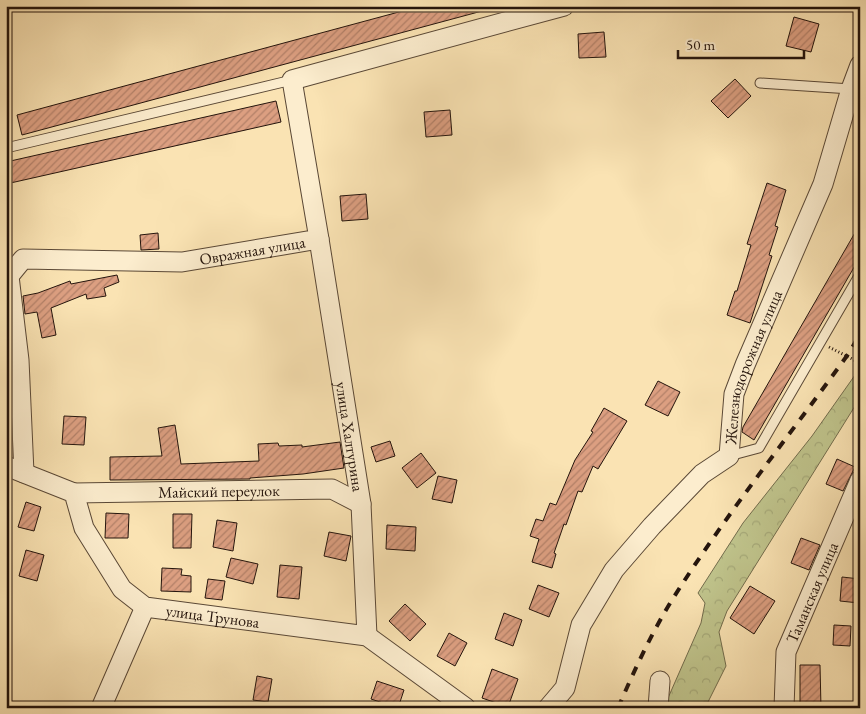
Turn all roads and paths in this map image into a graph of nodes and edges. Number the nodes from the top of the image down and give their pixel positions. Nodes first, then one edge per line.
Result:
1 (564, 6) edge
2 (860, 65) edge
3 (292, 80) junction
4 (760, 83) dead end
5 (850, 89) junction
6 (6, 148) edge
7 (319, 239) junction
8 (860, 274) edge
9 (820, 342) junction
10 (860, 363) edge
11 (729, 456) junction
12 (6, 466) edge
13 (24, 473) junction
14 (860, 480) edge
15 (74, 493) junction
16 (360, 504) junction
17 (145, 607) junction
18 (367, 636) junction
19 (660, 681) dead end
20 (100, 708) edge
21 (466, 708) edge
22 (548, 708) edge
23 (658, 708) edge
24 (784, 708) edge

1 - 3 street
2 - 5 street, Железнодорожная улица
3 - 6 lane
3 - 7 street, Овражная улица
4 - 5 lane
5 - 11 street, Железнодорожная улица
7 - 13 street, Овражная улица
7 - 16 street, улица Халтурина
8 - 9 lane
9 - 10 path
9 - 11 lane
11 - 22 street, Железнодорожная улица
12 - 13 street
13 - 15 street
14 - 24 street, Таманская улица
15 - 16 street, Майский переулок
15 - 17 street, улица Трунова
16 - 18 street, улица Халтурина
17 - 18 street, улица Трунова
17 - 20 street
18 - 21 street, улица Трунова
19 - 23 street

